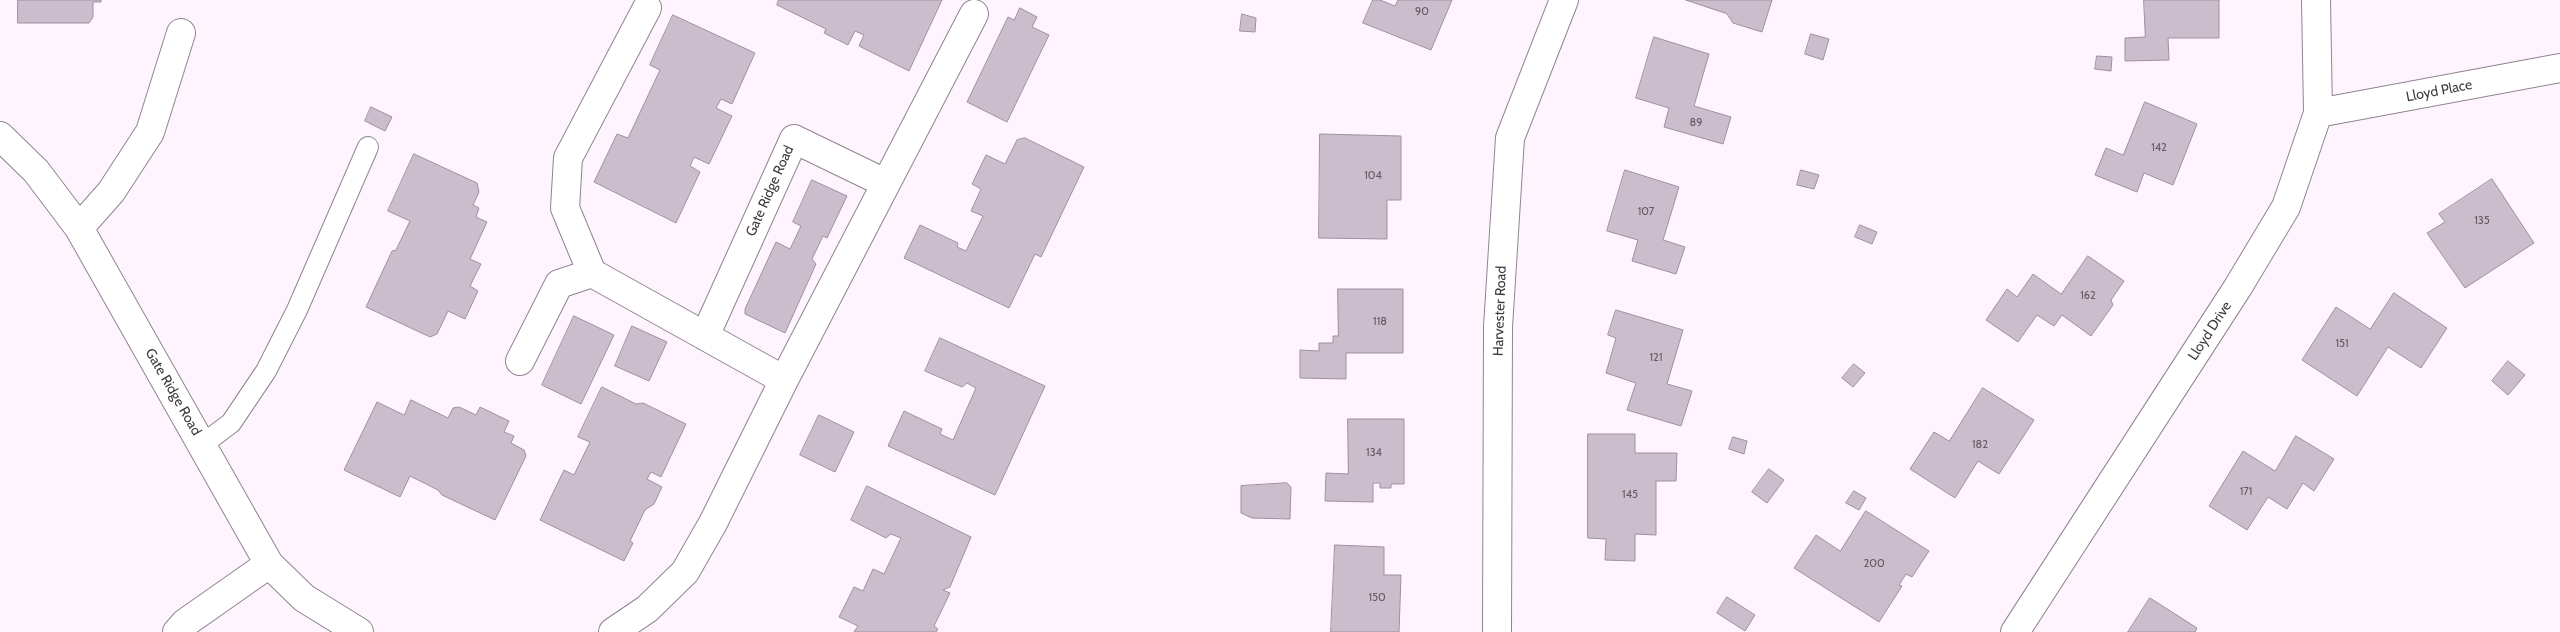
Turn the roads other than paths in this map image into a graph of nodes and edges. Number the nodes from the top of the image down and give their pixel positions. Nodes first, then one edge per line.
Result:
1 (1564, 0) edge
2 (2316, 0) edge
3 (647, 8) dead end
4 (974, 14) dead end
5 (181, 33) dead end
6 (2560, 68) edge
7 (2318, 113) junction
8 (0, 136) edge
9 (368, 146) dead end
10 (886, 183) junction
11 (79, 228) junction
12 (592, 273) junction
13 (705, 336) junction
14 (520, 361) dead end
15 (784, 380) junction
16 (203, 444) junction
17 (270, 564) junction
18 (177, 632) edge
19 (359, 632) edge
20 (613, 632) edge
21 (1497, 632) edge
22 (2015, 632) edge

1 - 21 street, Harvester Road
2 - 7 street, Lloyd Drive
3 - 12 street
4 - 10 street
5 - 11 street
6 - 7 street, Lloyd Place
7 - 22 street, Lloyd Drive
8 - 11 street, Gate Ridge Road
9 - 16 lane
10 - 13 street, Gate Ridge Road
10 - 15 street
11 - 16 street, Gate Ridge Road
12 - 13 street
12 - 14 street
13 - 15 street
15 - 20 street
16 - 17 street, Gate Ridge Road
17 - 18 street
17 - 19 street, Gate Ridge Road

